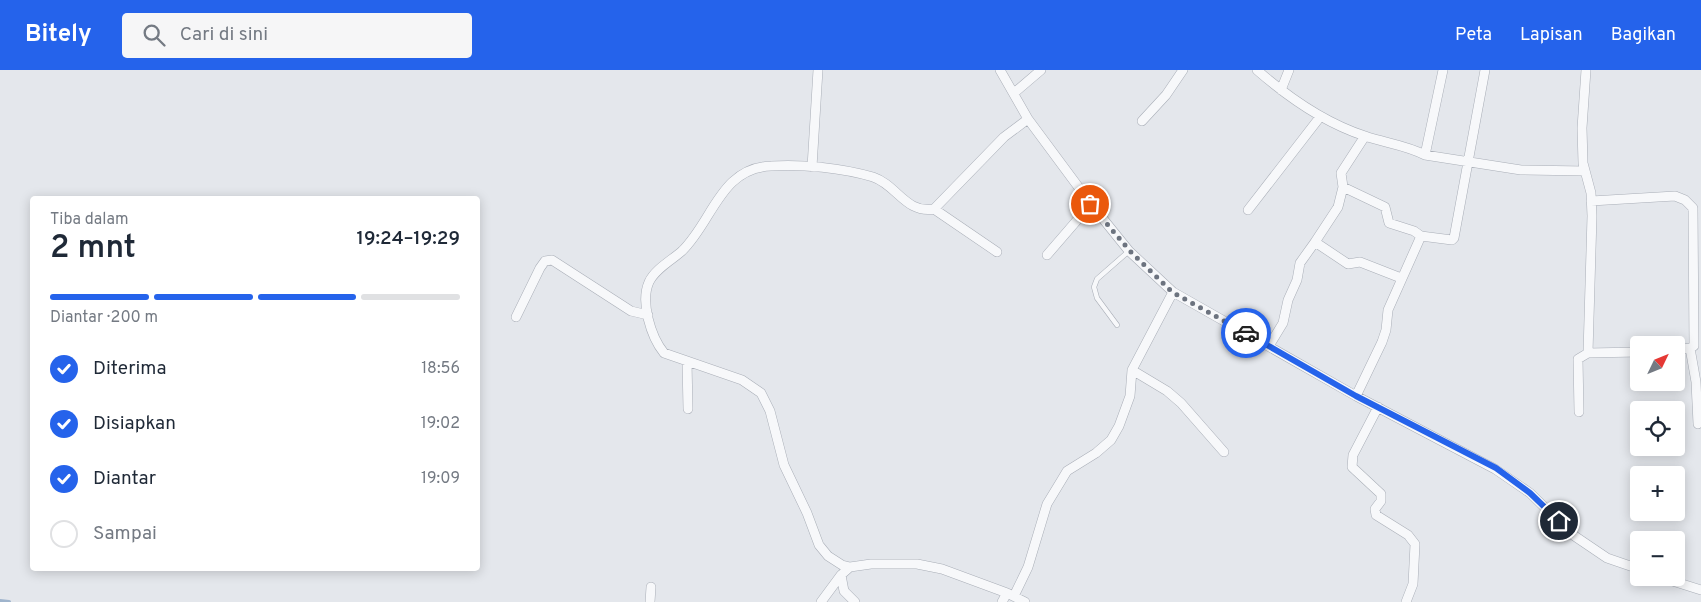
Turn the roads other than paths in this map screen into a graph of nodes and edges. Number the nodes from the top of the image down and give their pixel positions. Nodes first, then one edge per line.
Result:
1 (818, 70) edge
2 (1000, 70) edge
3 (1041, 70) edge
4 (1183, 70) edge
5 (1257, 70) edge
6 (1289, 70) edge
7 (1443, 70) edge
8 (1485, 70) edge
9 (1586, 70) edge
10 (1281, 90) junction
11 (1014, 93) junction
12 (1320, 117) junction
13 (1028, 119) junction
14 (1142, 121) dead end
15 (1365, 136) junction
16 (1424, 155) junction
17 (1469, 164) junction
18 (812, 167) junction
19 (1585, 171) junction
20 (1343, 187) junction
21 (1591, 200) junction
22 (1090, 204) junction
23 (934, 209) junction
24 (1248, 210) dead end
25 (1421, 236) junction
26 (1315, 242) junction
27 (1130, 251) junction
28 (997, 252) dead end
29 (1046, 255) dead end
30 (1401, 278) junction
31 (1172, 292) junction
32 (1698, 304) edge
33 (648, 315) junction
34 (516, 317) dead end
35 (1117, 325) dead end
36 (1269, 346) junction
37 (1690, 348) junction
38 (1685, 349) edge
39 (1630, 352) edge
40 (1588, 353) junction
41 (687, 362) junction
42 (1132, 370) junction
43 (1356, 396) junction
44 (1378, 407) junction
45 (688, 409) dead end
46 (1579, 412) dead end
47 (1698, 424) dead end
48 (1224, 452) dead end
49 (1630, 566) edge
50 (850, 567) junction
51 (841, 576) junction
52 (1685, 585) edge
53 (651, 586) dead end
54 (1701, 590) edge
55 (1010, 594) junction
56 (650, 602) edge
57 (820, 602) edge
58 (855, 602) edge
59 (1002, 602) edge
60 (1024, 602) edge
61 (1406, 602) edge

1 - 18 street
2 - 11 street
3 - 11 street
4 - 14 street
5 - 10 street
6 - 10 street
7 - 16 street
8 - 17 street
9 - 19 street
10 - 12 street
11 - 13 street
12 - 15 street
12 - 24 street
13 - 22 street
13 - 23 street
15 - 16 street
15 - 20 street
16 - 17 street
17 - 19 street
17 - 25 street
18 - 23 street
18 - 33 street
19 - 21 street
20 - 25 street
20 - 26 street
21 - 32 street
21 - 40 street
22 - 27 street
22 - 29 street
23 - 28 street
25 - 30 street
26 - 30 street
26 - 36 street
27 - 31 street
27 - 35 lane
30 - 43 street
31 - 36 street
31 - 42 street
32 - 37 street
33 - 34 street
33 - 41 street
36 - 43 street
37 - 38 street
37 - 47 street
39 - 40 street
40 - 46 street
41 - 45 street
41 - 50 street
42 - 48 street
42 - 55 street
43 - 44 street
44 - 49 street
44 - 61 street
50 - 51 street
50 - 55 street
51 - 57 street
51 - 58 street
52 - 54 street
53 - 56 street
55 - 59 street
55 - 60 street

